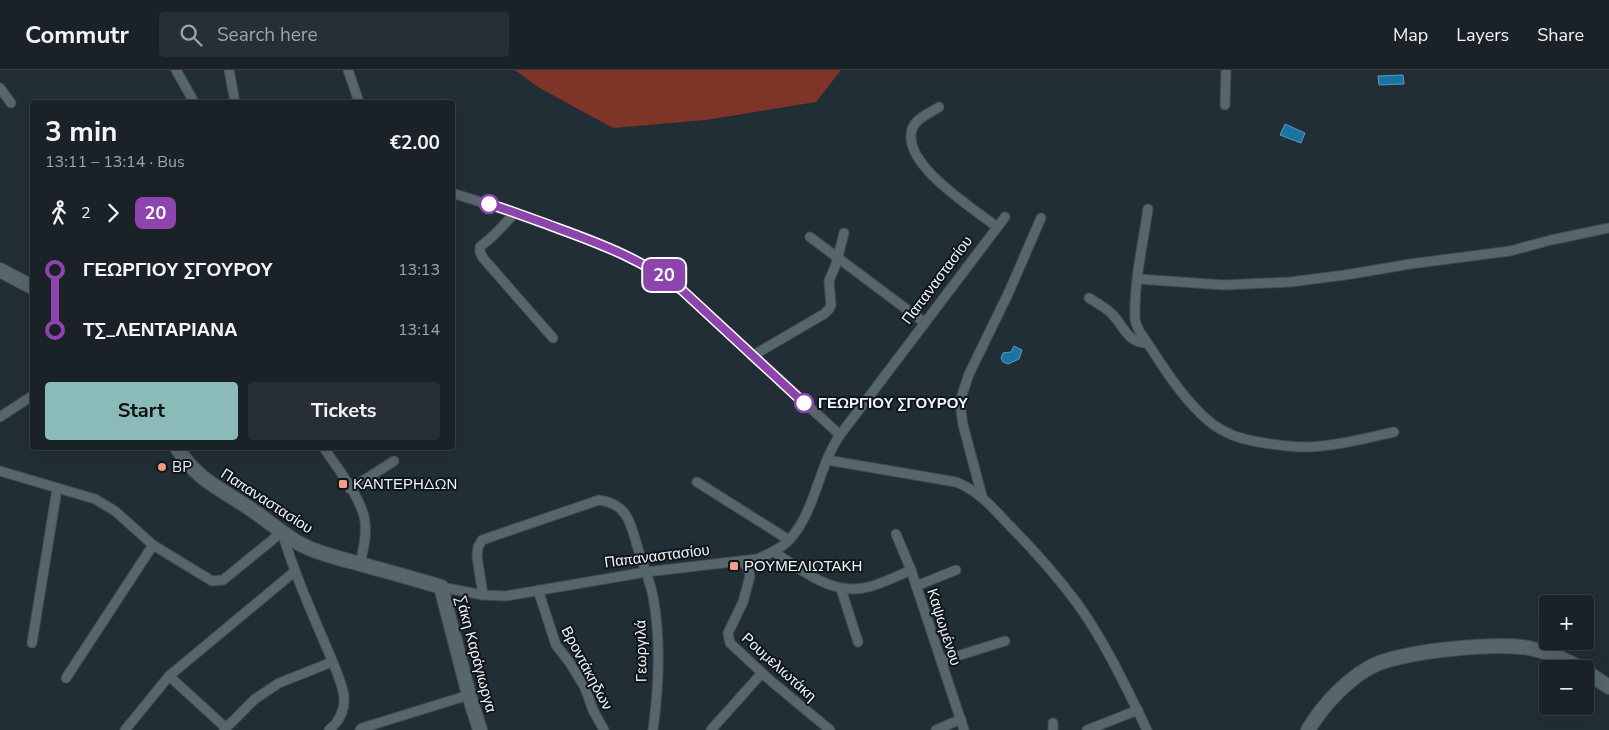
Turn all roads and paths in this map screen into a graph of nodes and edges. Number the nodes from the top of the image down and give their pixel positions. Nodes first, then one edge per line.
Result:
1 (176, 70) edge
2 (229, 70) edge
3 (348, 70) edge
4 (1226, 70) edge
5 (0, 88) edge
6 (193, 100) edge
7 (235, 100) edge
8 (359, 100) edge
9 (11, 102) dead end
10 (1225, 105) dead end
11 (939, 107) dead end
12 (455, 195) edge
13 (1148, 209) dead end
14 (515, 213) junction
15 (1004, 217) dead end
16 (1041, 218) dead end
17 (997, 227) junction
18 (1609, 228) edge
19 (844, 233) dead end
20 (810, 237) dead end
21 (837, 259) junction
22 (0, 270) edge
23 (1138, 279) junction
24 (30, 286) edge
25 (1090, 298) dead end
26 (925, 323) junction
27 (553, 338) dead end
28 (1147, 343) junction
29 (752, 356) junction
30 (30, 397) edge
31 (0, 417) edge
32 (1394, 432) dead end
33 (840, 436) junction
34 (178, 450) edge
35 (325, 450) edge
36 (827, 460) junction
37 (394, 461) dead end
38 (0, 471) edge
39 (697, 482) dead end
40 (57, 489) junction
41 (350, 489) junction
42 (982, 496) junction
43 (282, 532) junction
44 (896, 534) dead end
45 (789, 540) junction
46 (154, 544) junction
47 (774, 552) junction
48 (743, 561) junction
49 (360, 564) junction
50 (911, 570) junction
51 (956, 570) dead end
52 (294, 572) junction
53 (646, 572) junction
54 (916, 586) junction
55 (441, 587) junction
56 (841, 589) junction
57 (538, 590) junction
58 (483, 595) junction
59 (1005, 640) dead end
60 (858, 642) dead end
61 (32, 644) dead end
62 (1563, 660) edge
63 (941, 661) junction
64 (332, 662) junction
65 (762, 672) junction
66 (169, 676) junction
67 (1594, 677) edge
68 (66, 678) dead end
69 (1609, 687) edge
70 (469, 695) junction
71 (1138, 710) junction
72 (960, 719) junction
73 (1102, 727) edge
74 (225, 729) edge
75 (126, 730) edge
76 (329, 730) edge
77 (360, 730) edge
78 (480, 730) edge
79 (604, 730) edge
80 (653, 730) edge
81 (711, 730) edge
82 (830, 730) edge
83 (936, 730) edge
84 (964, 730) edge
85 (1087, 730) edge
86 (1147, 730) edge
87 (1308, 730) edge

1 - 6 street
2 - 7 street
3 - 8 street
4 - 10 street
5 - 9 street
11 - 17 street
12 - 14 street
13 - 23 street
14 - 27 street
14 - 29 street
15 - 17 street, Παπαναστασίου
16 - 42 street
17 - 26 street, Παπαναστασίου
18 - 23 street
19 - 21 street
20 - 21 street
21 - 26 street
21 - 29 street
22 - 24 street
23 - 28 street
25 - 28 street
26 - 33 street, Παπαναστασίου
28 - 32 street
29 - 33 street
30 - 31 street
33 - 36 street, Παπαναστασίου
34 - 43 street, Παπαναστασίου
35 - 41 street
36 - 42 street
36 - 45 street, Παπαναστασίου
37 - 41 street
38 - 40 street
39 - 45 street
40 - 46 street
40 - 61 street
41 - 49 street
42 - 71 street
43 - 46 street
43 - 49 street, Παπαναστασίου
43 - 52 street
44 - 50 street, Καψωμένου
45 - 47 street, Παπαναστασίου
46 - 68 street
47 - 48 street, Παπαναστασίου
47 - 56 street
48 - 53 street, Παπαναστασίου
48 - 65 street, Ρουμελιωτάκη
49 - 55 street, Παπαναστασίου
50 - 54 street, Καψωμένου
50 - 56 street
51 - 54 street
52 - 64 street
52 - 66 street
53 - 57 street, Παπαναστασίου
53 - 58 street, Γεωργιλά
53 - 80 street, Γεωργιλά
54 - 63 street, Καψωμένου
55 - 58 street, Παπαναστασίου
55 - 70 street, Σάκη Καράγιωργα
56 - 60 street
57 - 58 street, Παπαναστασίου
57 - 79 street, Βροντάκηδων
59 - 63 street
62 - 87 street
63 - 72 street, Καψωμένου
64 - 74 street
64 - 76 street
65 - 81 street
65 - 82 street, Ρουμελιωτάκη
66 - 74 street
66 - 75 street
67 - 69 street
70 - 77 street
70 - 78 street, Σάκη Καράγιωργα
71 - 73 street
71 - 86 street
72 - 83 street
72 - 84 street, Καψωμένου
73 - 85 street

